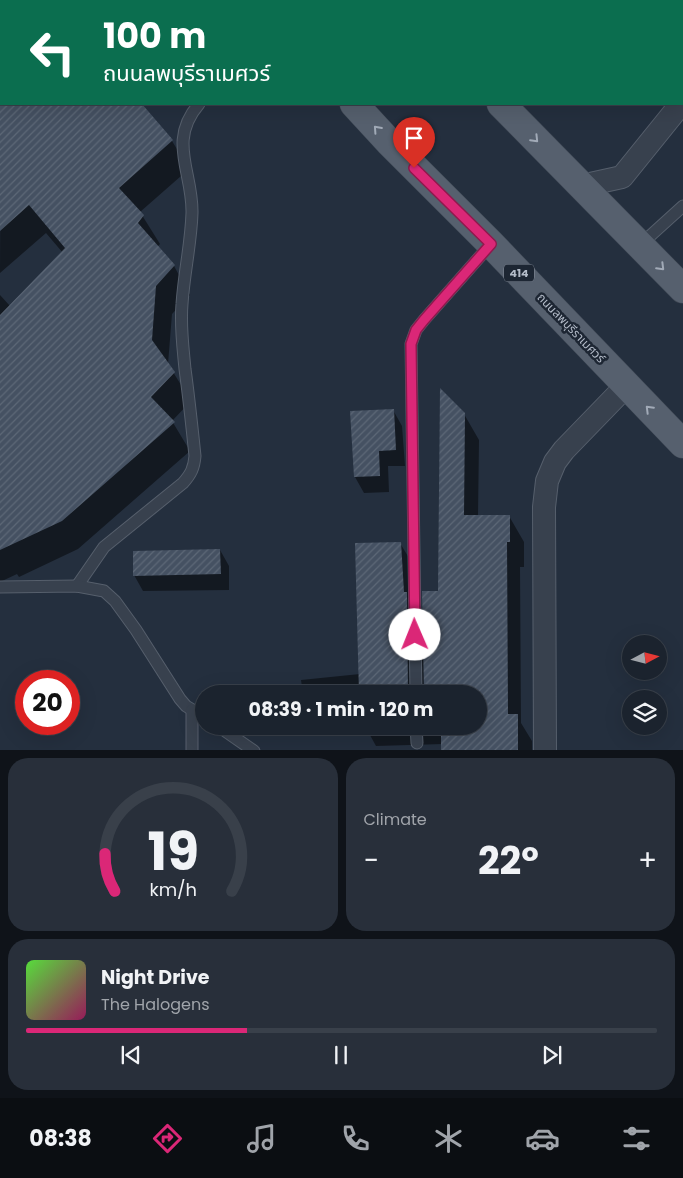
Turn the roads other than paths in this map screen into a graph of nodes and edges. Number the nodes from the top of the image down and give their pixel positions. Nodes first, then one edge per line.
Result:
1 (198, 105) edge
2 (355, 105) edge
3 (502, 105) edge
4 (680, 105) edge
5 (582, 186) junction
6 (683, 206) edge
7 (491, 244) junction
8 (640, 245) junction
9 (683, 289) edge
10 (626, 386) junction
11 (683, 444) edge
12 (77, 586) junction
13 (0, 587) edge
14 (416, 685) edge
15 (192, 710) junction
16 (195, 712) edge
17 (232, 735) edge
18 (417, 735) edge
19 (417, 743) dead end
20 (192, 750) edge
21 (254, 750) edge
22 (545, 750) edge

1 - 12 lane
7 -> 2 main road, ถนนลพบุรีราเมศวร์ / 414
3 -> 5 main road
4 - 5 street
5 - 8 main road
6 - 8 lane
7 - 10 main road, ถนนลพบุรีราเมศวร์ / 414
7 - 14 lane
8 -> 9 main road
11 -> 10 main road, ถนนลพบุรีราเมศวร์ / 414
10 - 22 street
12 - 13 lane
12 - 15 lane
15 - 16 lane
15 - 20 lane
17 - 21 lane
18 - 19 lane

